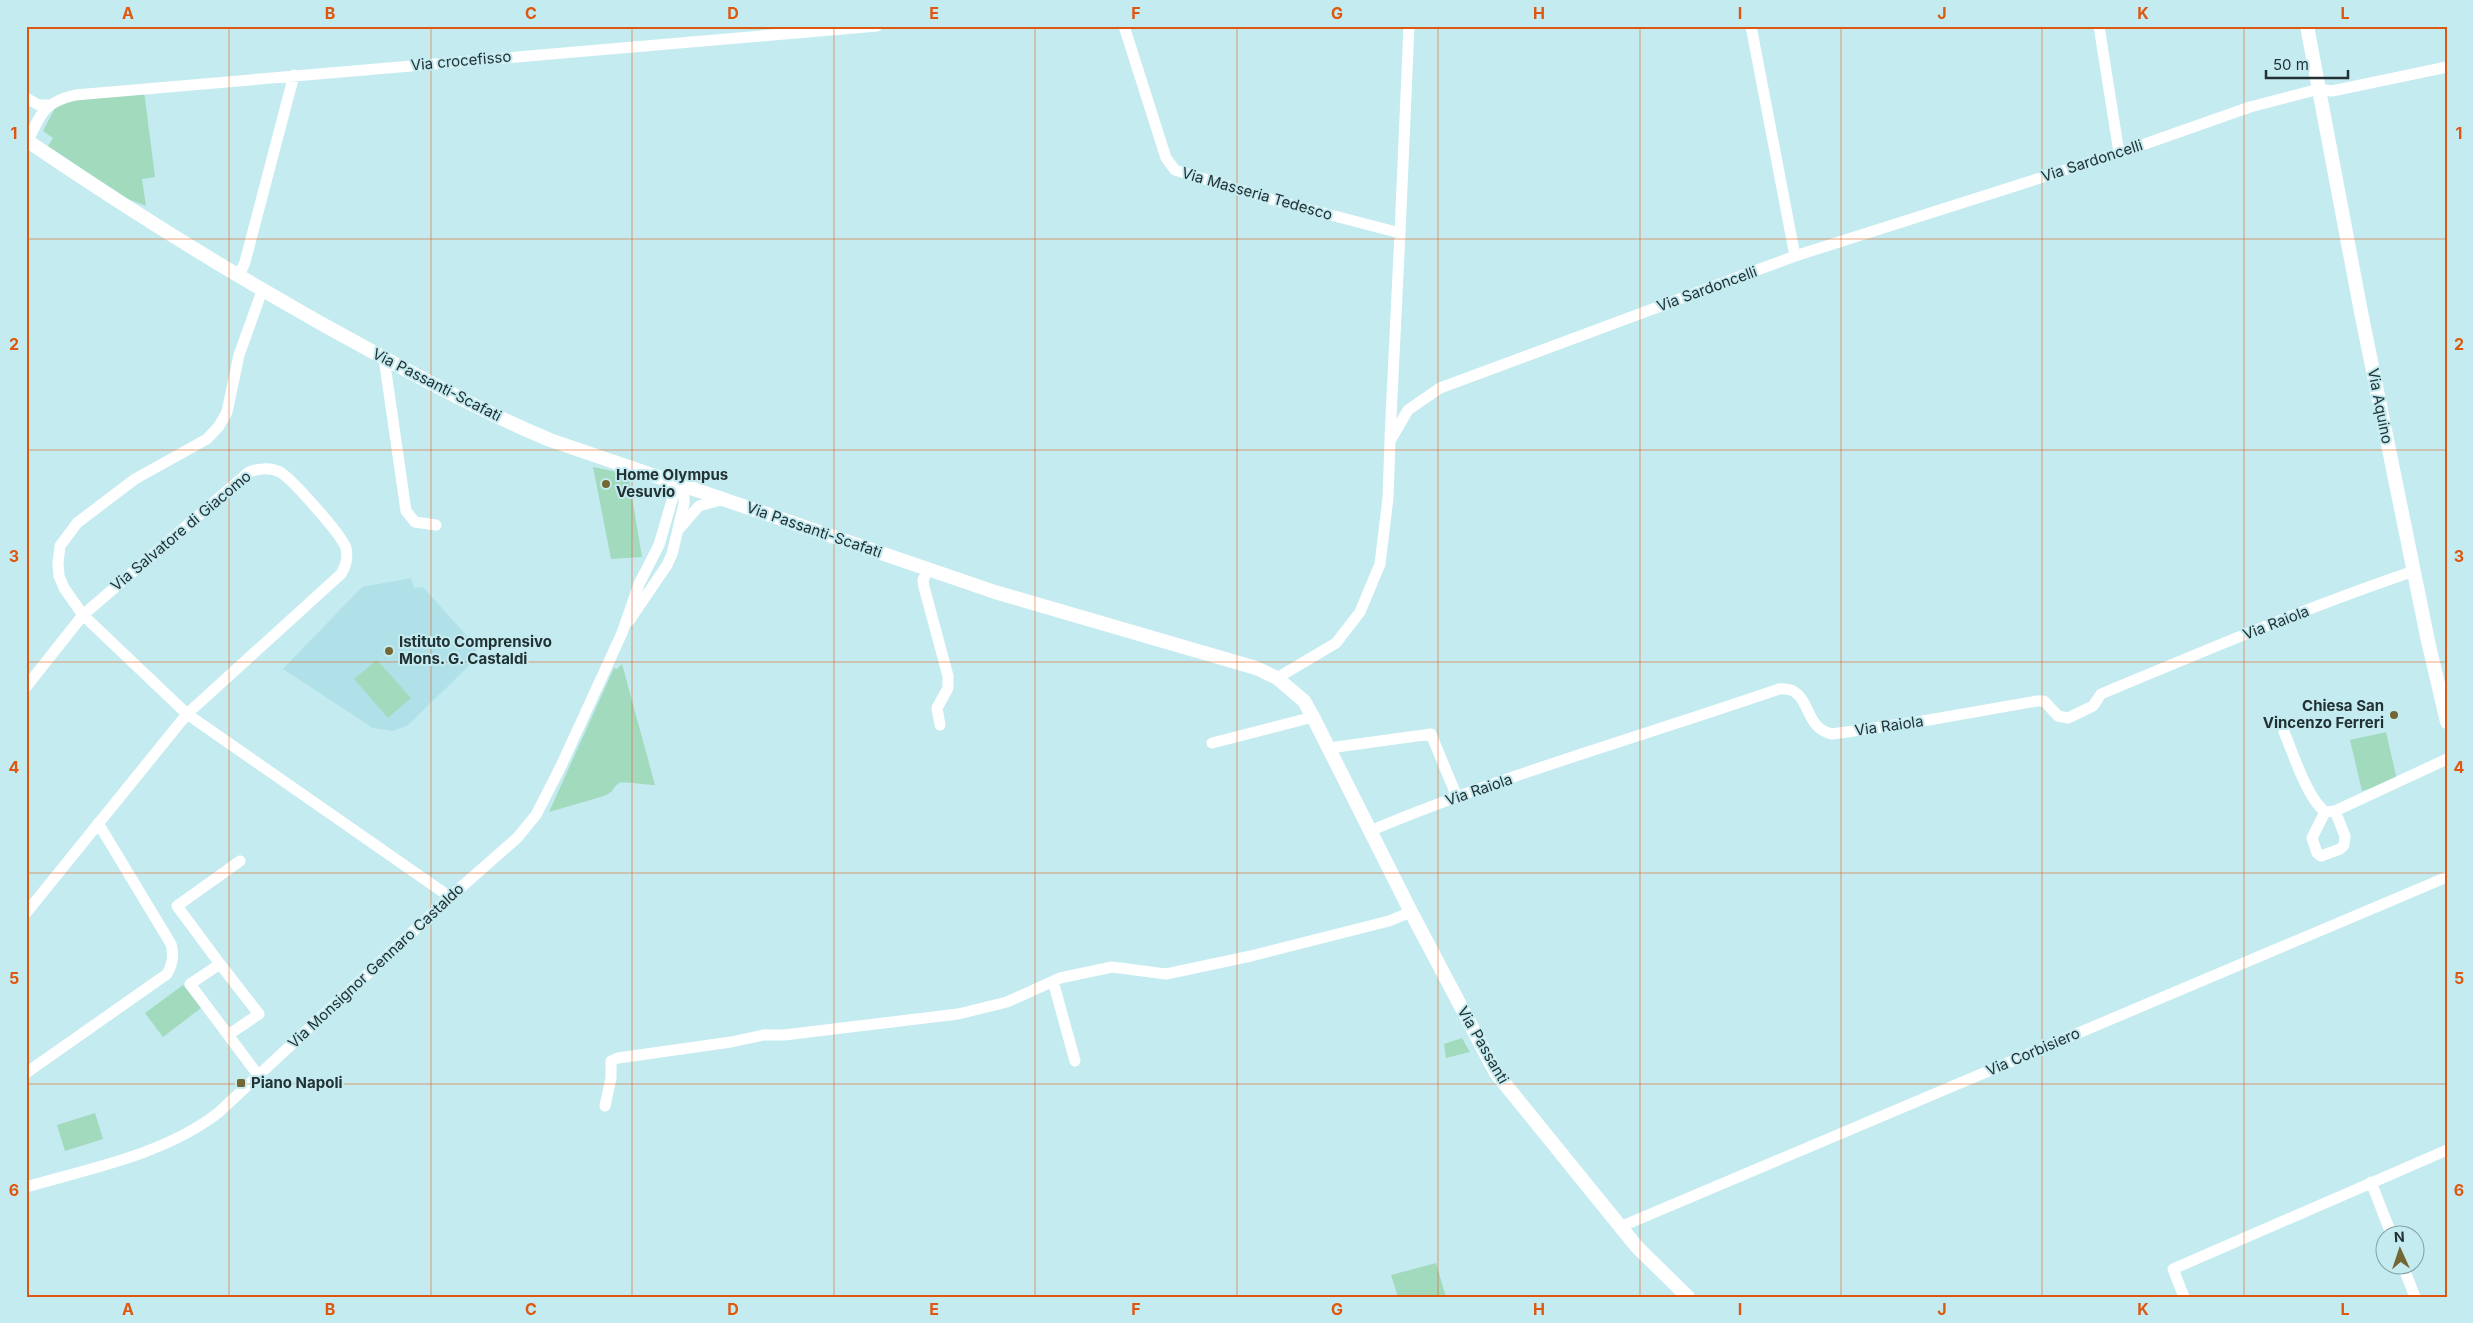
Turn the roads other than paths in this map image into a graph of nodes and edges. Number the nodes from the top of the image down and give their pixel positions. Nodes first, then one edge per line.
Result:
1 (877, 26) edge
2 (1124, 26) edge
3 (1409, 26) edge
4 (1751, 26) edge
5 (2099, 26) edge
6 (2307, 26) edge
7 (2447, 67) edge
8 (294, 75) junction
9 (2319, 89) junction
10 (26, 98) edge
11 (48, 104) junction
12 (27, 141) edge
13 (2118, 153) junction
14 (1400, 233) junction
15 (1795, 256) junction
16 (238, 276) junction
17 (262, 291) junction
18 (384, 358) junction
19 (1390, 441) junction
20 (680, 484) junction
21 (726, 499) junction
22 (436, 525) dead end
23 (678, 531) junction
24 (928, 569) junction
25 (2414, 572) junction
26 (83, 614) junction
27 (622, 633) junction
28 (1277, 678) junction
29 (26, 687) edge
30 (187, 714) junction
31 (1313, 716) junction
32 (2447, 722) edge
33 (940, 725) dead end
34 (2284, 732) dead end
35 (1212, 743) dead end
36 (1329, 748) junction
37 (2447, 759) edge
38 (1346, 783) joint
39 (1457, 797) junction
40 (98, 823) junction
41 (1370, 831) junction
42 (240, 861) dead end
43 (2447, 877) edge
44 (450, 897) junction
45 (1411, 912) junction
46 (26, 913) edge
47 (220, 964) junction
48 (1053, 981) junction
49 (228, 1035) junction
50 (1075, 1061) dead end
51 (26, 1073) edge
52 (258, 1075) junction
53 (606, 1106) dead end
54 (2447, 1150) edge
55 (2371, 1182) junction
56 (26, 1187) edge
57 (1620, 1226) junction
58 (2388, 1226) edge
59 (2407, 1276) edge
60 (1688, 1297) edge
61 (2184, 1297) edge
62 (2415, 1297) edge

1 - 8 street, Via crocefisso
2 - 14 street, Via Masseria Tedesco
3 - 14 street
4 - 15 street
5 - 13 street
6 - 9 street, Via Aquino
7 - 9 street, Via Sardoncelli
8 - 11 street, Via crocefisso
8 - 16 street
9 - 13 street, Via Sardoncelli
9 - 25 street, Via Aquino
10 - 11 street
11 - 12 street
12 - 16 street, Via Passanti-Scafati
13 - 15 street, Via Sardoncelli
14 - 19 street
15 - 19 street, Via Sardoncelli
16 - 17 street, Via Passanti-Scafati
17 - 18 street, Via Passanti-Scafati
17 - 26 street
18 - 20 street, Via Passanti-Scafati
18 - 22 street
19 - 28 street, Via Sardoncelli
20 - 21 street, Via Passanti-Scafati
20 - 23 street
20 - 27 street
21 - 23 street
21 - 24 street, Via Passanti-Scafati
23 - 27 street
24 - 28 street, Via Passanti-Scafati
24 - 33 street
25 - 32 street, Via Aquino
25 - 39 street, Via Raiola
26 - 29 street, Via Salvatore di Giacomo
26 - 30 street
26 - 30 street, Via Salvatore di Giacomo
27 - 44 street, Via Monsignor Gennaro Castaldo
28 - 31 street, Via Passanti-Scafati
30 - 40 street, Via Salvatore di Giacomo
30 - 44 street
31 - 35 street
31 - 36 street, Via Passanti-Scafati
34 - 37 street
36 - 38 street, Via Passanti-Scafati
36 - 39 street
38 - 41 street, Via Passanti
39 - 41 street, Via Raiola
40 - 46 street, Via Salvatore di Giacomo
40 - 51 street
41 - 45 street, Via Passanti
42 - 47 street
43 - 57 street, Via Corbisiero
44 - 52 street, Via Monsignor Gennaro Castaldo
45 - 48 street
45 - 57 street, Via Passanti
47 - 49 street
47 - 49 street
48 - 50 street
48 - 53 street
49 - 52 street
52 - 56 street, Via Monsignor Gennaro Castaldo
54 - 55 street
55 - 58 street
55 - 61 street
57 - 60 street, Via Passanti
59 - 62 street

